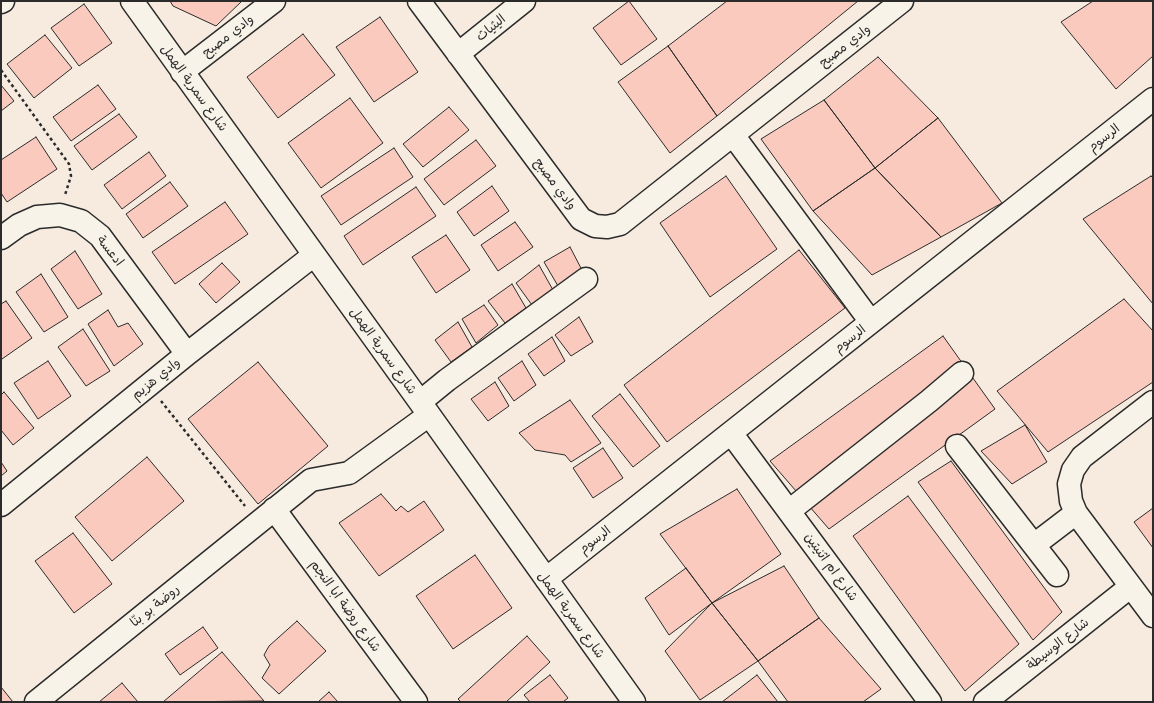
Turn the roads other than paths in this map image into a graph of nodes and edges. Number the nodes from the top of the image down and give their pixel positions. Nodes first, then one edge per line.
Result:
1 (132, 1) edge
2 (274, 1) edge
3 (419, 1) edge
4 (524, 1) edge
5 (902, 1) edge
6 (458, 54) junction
7 (182, 72) junction
8 (1151, 105) edge
9 (733, 135) junction
10 (1, 238) edge
11 (314, 255) junction
12 (586, 279) dead end
13 (871, 322) junction
14 (187, 354) junction
15 (962, 373) dead end
16 (1153, 402) edge
17 (424, 408) junction
18 (731, 433) junction
19 (957, 446) dead end
20 (1, 505) edge
21 (789, 510) junction
22 (1076, 513) junction
23 (266, 516) junction
24 (1034, 545) junction
25 (1057, 575) dead end
26 (546, 579) junction
27 (1130, 587) junction
28 (1153, 616) edge
29 (36, 702) edge
30 (416, 702) edge
31 (634, 702) edge
32 (930, 702) edge
33 (985, 702) edge

1 - 7 street, شارع سمرية الهمل
2 - 7 street, وادي مصبح
3 - 6 street, وادي مصبح
4 - 6 street, اليثياث
5 - 9 street, وادي مصبح
6 - 9 street, وادي مصبح
7 - 11 street, شارع سمرية الهمل
8 - 13 street, الرسوم
9 - 13 street
10 - 14 street, ادعسة
11 - 14 street, وادي هزيم
11 - 17 street, شارع سمرية الهمل
12 - 17 street, روضة بو بنّا
13 - 18 street, الرسوم
14 - 20 street, وادي هزيم
15 - 21 street
16 - 22 street
17 - 23 street, روضة بو بنّا
17 - 26 street, شارع سمرية الهمل
18 - 21 street, شارع ام اثنيتين
18 - 26 street, الرسوم
19 - 24 street
21 - 32 street, شارع ام اثنيتين
22 - 24 street
22 - 27 street
23 - 29 street, روضة بو بنّا
23 - 30 street, شارع روضة ابا النجم
24 - 25 street
26 - 31 street, شارع سمرية الهمل
27 - 28 street
27 - 33 street, شارع الوسيطة

